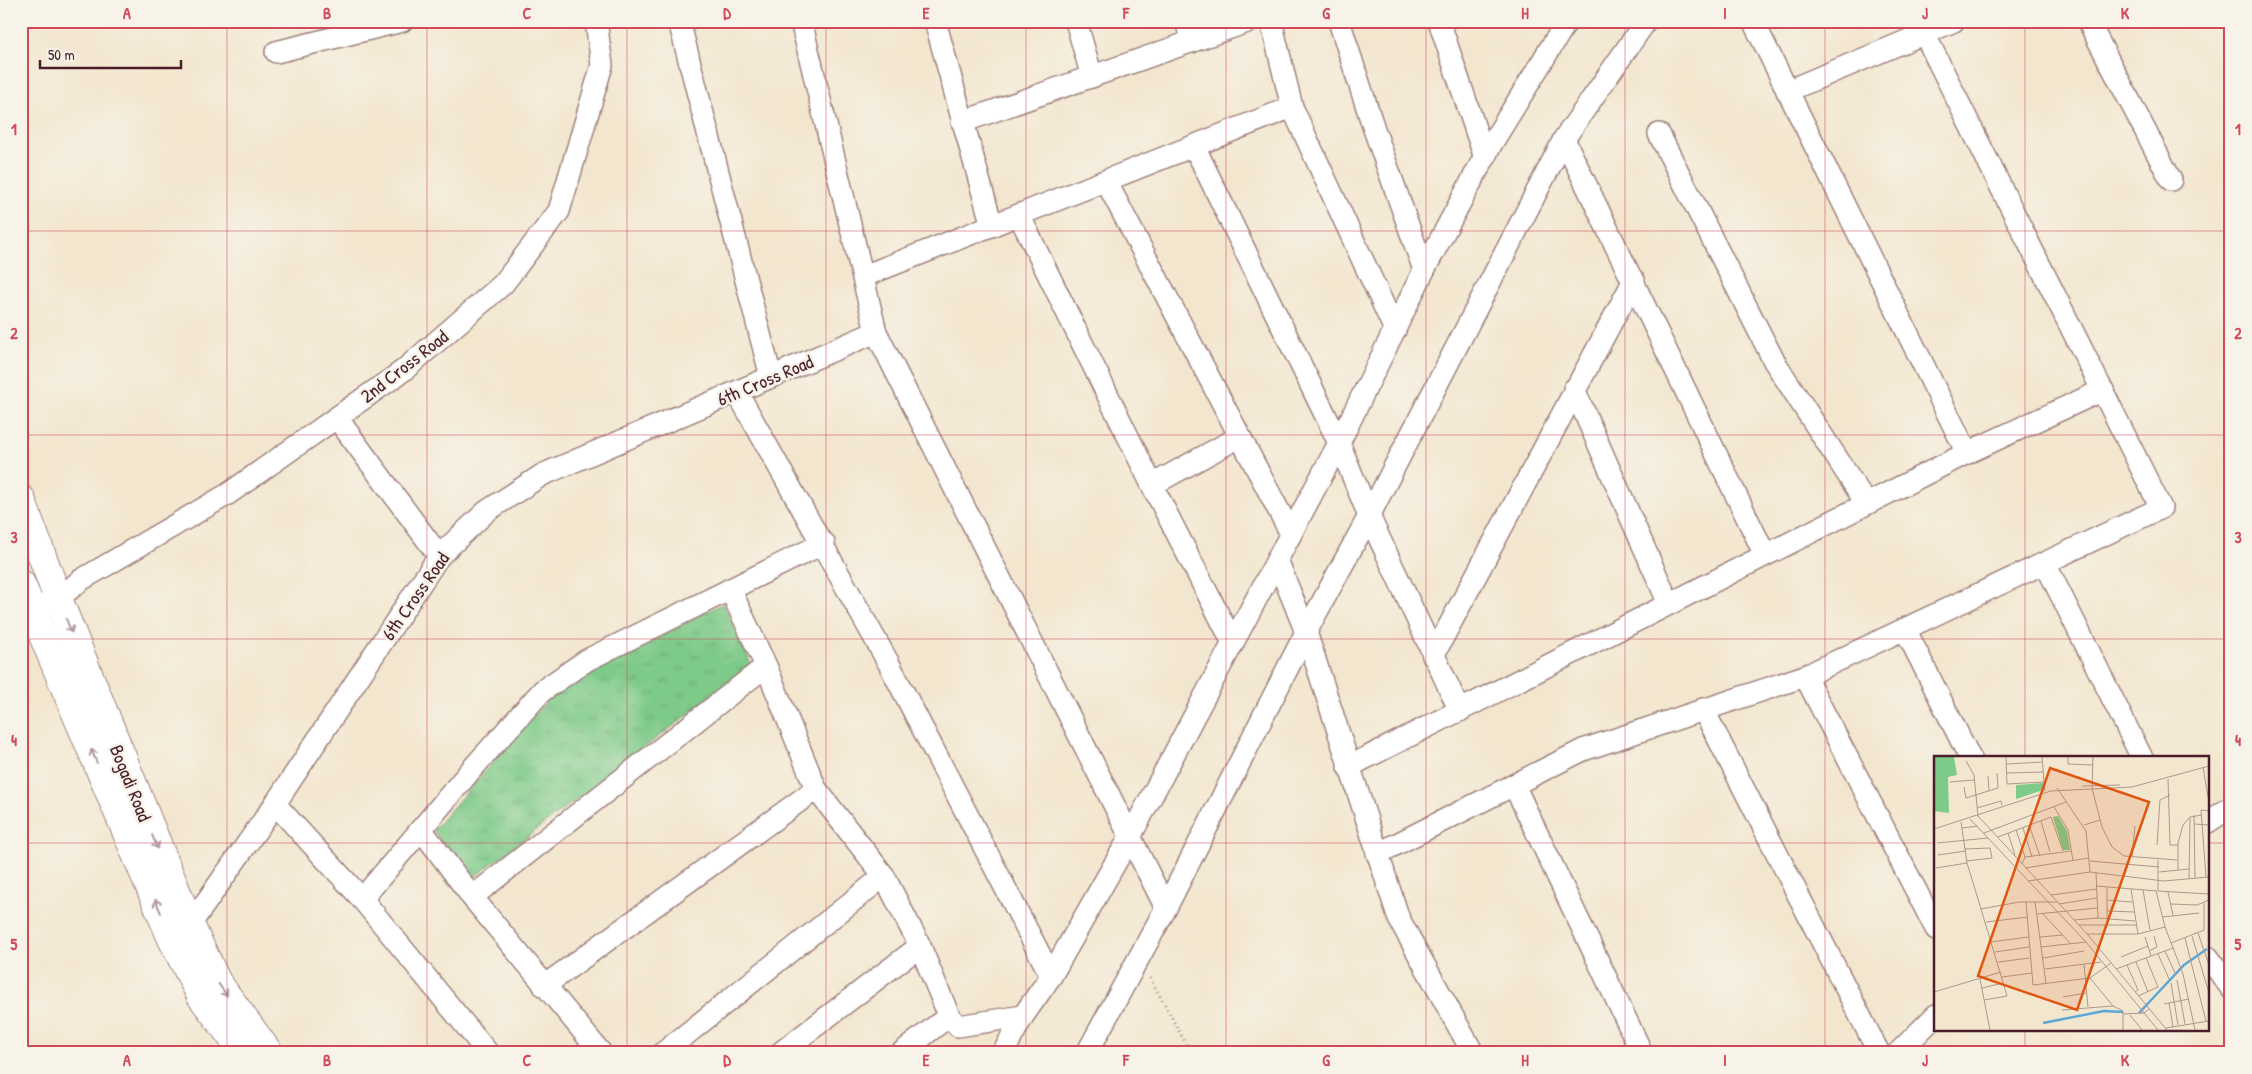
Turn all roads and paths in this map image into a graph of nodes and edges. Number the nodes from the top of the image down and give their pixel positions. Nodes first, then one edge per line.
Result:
1 (402, 21) edge
2 (596, 21) edge
3 (679, 21) edge
4 (802, 21) edge
5 (935, 21) edge
6 (1076, 21) edge
7 (1186, 21) edge
8 (1250, 21) edge
9 (1271, 21) edge
10 (1340, 21) edge
11 (1438, 21) edge
12 (1567, 21) edge
13 (1646, 21) edge
14 (1753, 21) edge
15 (1954, 21) edge
16 (2088, 21) edge
17 (371, 25) edge
18 (1921, 28) edge
19 (1192, 42) junction
20 (276, 52) dead end
21 (1092, 77) junction
22 (1786, 90) junction
23 (1292, 107) junction
24 (962, 122) junction
25 (1659, 134) dead end
26 (1564, 139) junction
27 (1194, 146) junction
28 (1485, 158) junction
29 (2172, 180) dead end
30 (1106, 181) junction
31 (1019, 215) junction
32 (992, 226) junction
33 (1424, 270) junction
34 (864, 276) junction
35 (1634, 280) junction
36 (1395, 330) junction
37 (876, 332) junction
38 (771, 377) junction
39 (1574, 390) junction
40 (2103, 390) junction
41 (737, 392) junction
42 (336, 418) junction
43 (1239, 437) junction
44 (1339, 443) junction
45 (1967, 453) junction
46 (1152, 485) junction
47 (21, 499) edge
48 (1866, 504) junction
49 (1368, 516) junction
50 (1291, 534) junction
51 (824, 543) junction
52 (1765, 555) junction
53 (439, 556) junction
54 (1278, 560) junction
55 (2044, 564) junction
56 (730, 589) junction
57 (55, 591) junction
58 (24, 598) edge
59 (1669, 604) junction
60 (1905, 629) junction
61 (1306, 632) junction
62 (1233, 643) junction
63 (1433, 656) junction
64 (766, 666) junction
65 (1805, 676) junction
66 (1703, 709) junction
67 (1460, 711) junction
68 (1969, 756) edge
69 (2141, 756) edge
70 (1348, 767) junction
71 (1514, 786) junction
72 (816, 789) junction
73 (275, 804) junction
74 (2231, 807) edge
75 (2210, 821) edge
76 (421, 829) junction
77 (1130, 837) junction
78 (1377, 854) junction
79 (884, 876) junction
80 (472, 897) junction
81 (362, 899) junction
82 (1166, 908) junction
83 (1934, 925) edge
84 (181, 932) junction
85 (920, 946) junction
86 (1138, 958) junction
87 (2210, 960) edge
88 (1051, 976) junction
89 (544, 986) junction
90 (2231, 988) edge
91 (949, 1016) junction
92 (1023, 1016) junction
93 (1934, 1017) edge
94 (235, 1050) edge
95 (269, 1053) edge
96 (488, 1053) edge
97 (601, 1053) edge
98 (663, 1053) edge
99 (780, 1053) edge
100 (901, 1053) edge
101 (1003, 1053) edge
102 (1087, 1053) edge
103 (1191, 1053) edge
104 (1473, 1053) edge
105 (1642, 1053) edge
106 (1879, 1053) edge
107 (1898, 1053) edge

1 - 17 street
2 - 42 street, 2nd Cross Road
3 - 38 street
4 - 34 street
5 - 24 street
6 - 21 street
7 - 19 street
8 - 19 street
9 - 23 street
10 - 33 street
11 - 28 street
12 - 28 street
13 - 26 street
14 - 22 street
15 - 18 street
16 - 29 street
17 - 20 street
18 - 22 street
18 - 40 street
19 - 21 street
21 - 24 street
22 - 45 street
23 - 27 street
23 - 36 street
24 - 32 street
25 - 48 street
26 - 35 street
26 - 49 street
27 - 30 street
27 - 44 street
28 - 33 street
30 - 31 street
30 - 43 street
31 - 32 street
31 - 46 street
32 - 34 street
33 - 36 street
34 - 37 street
35 - 39 street
35 - 52 street
36 - 44 street
37 - 38 street, 6th Cross Road
37 - 77 street
38 - 41 street, 6th Cross Road
39 - 59 street
39 - 63 street
40 - 45 street
40 - 55 street
41 - 51 street
41 - 53 street, 6th Cross Road
42 - 53 street
42 - 57 street, 2nd Cross Road
43 - 46 street
43 - 50 street
44 - 49 street
44 - 50 street
45 - 48 street
46 - 62 street
47 - 57 main road, Bogadi Road
48 - 52 street
49 - 61 street
49 - 63 street
50 - 54 street
51 - 56 street
51 - 88 street
52 - 59 street
53 - 73 street, 6th Cross Road
54 - 61 street
54 - 62 street
55 - 60 street
55 - 69 street
56 - 64 street
56 - 76 street
57 - 58 street
57 -> 84 main road, Bogadi Road
84 -> 58 main road, Bogadi Road
59 - 67 street
60 - 65 street
60 - 68 street
61 - 70 street
61 - 82 street
62 - 77 street
63 - 67 street
64 - 72 street
64 - 80 street
65 - 66 street
65 - 83 street
66 - 71 street
66 - 106 street
67 - 70 street
70 - 78 street
71 - 78 street
71 - 105 street
72 - 79 street
72 - 89 street
73 - 81 street
73 - 84 street, 6th Cross Road
74 - 75 street
76 - 80 street
76 - 81 street
77 - 82 street
77 - 88 street
78 - 104 street
79 - 85 street
79 - 98 street
80 - 89 street
81 - 96 street
82 - 86 street
84 - 94 main road, Bogadi Road
84 -> 95 main road, Bogadi Road
85 - 91 street
85 - 99 street
86 - 102 street
86 - 103 path
87 - 90 street
88 - 92 street
89 - 97 street
91 - 92 street
91 - 100 street
92 - 101 street
93 - 107 street

